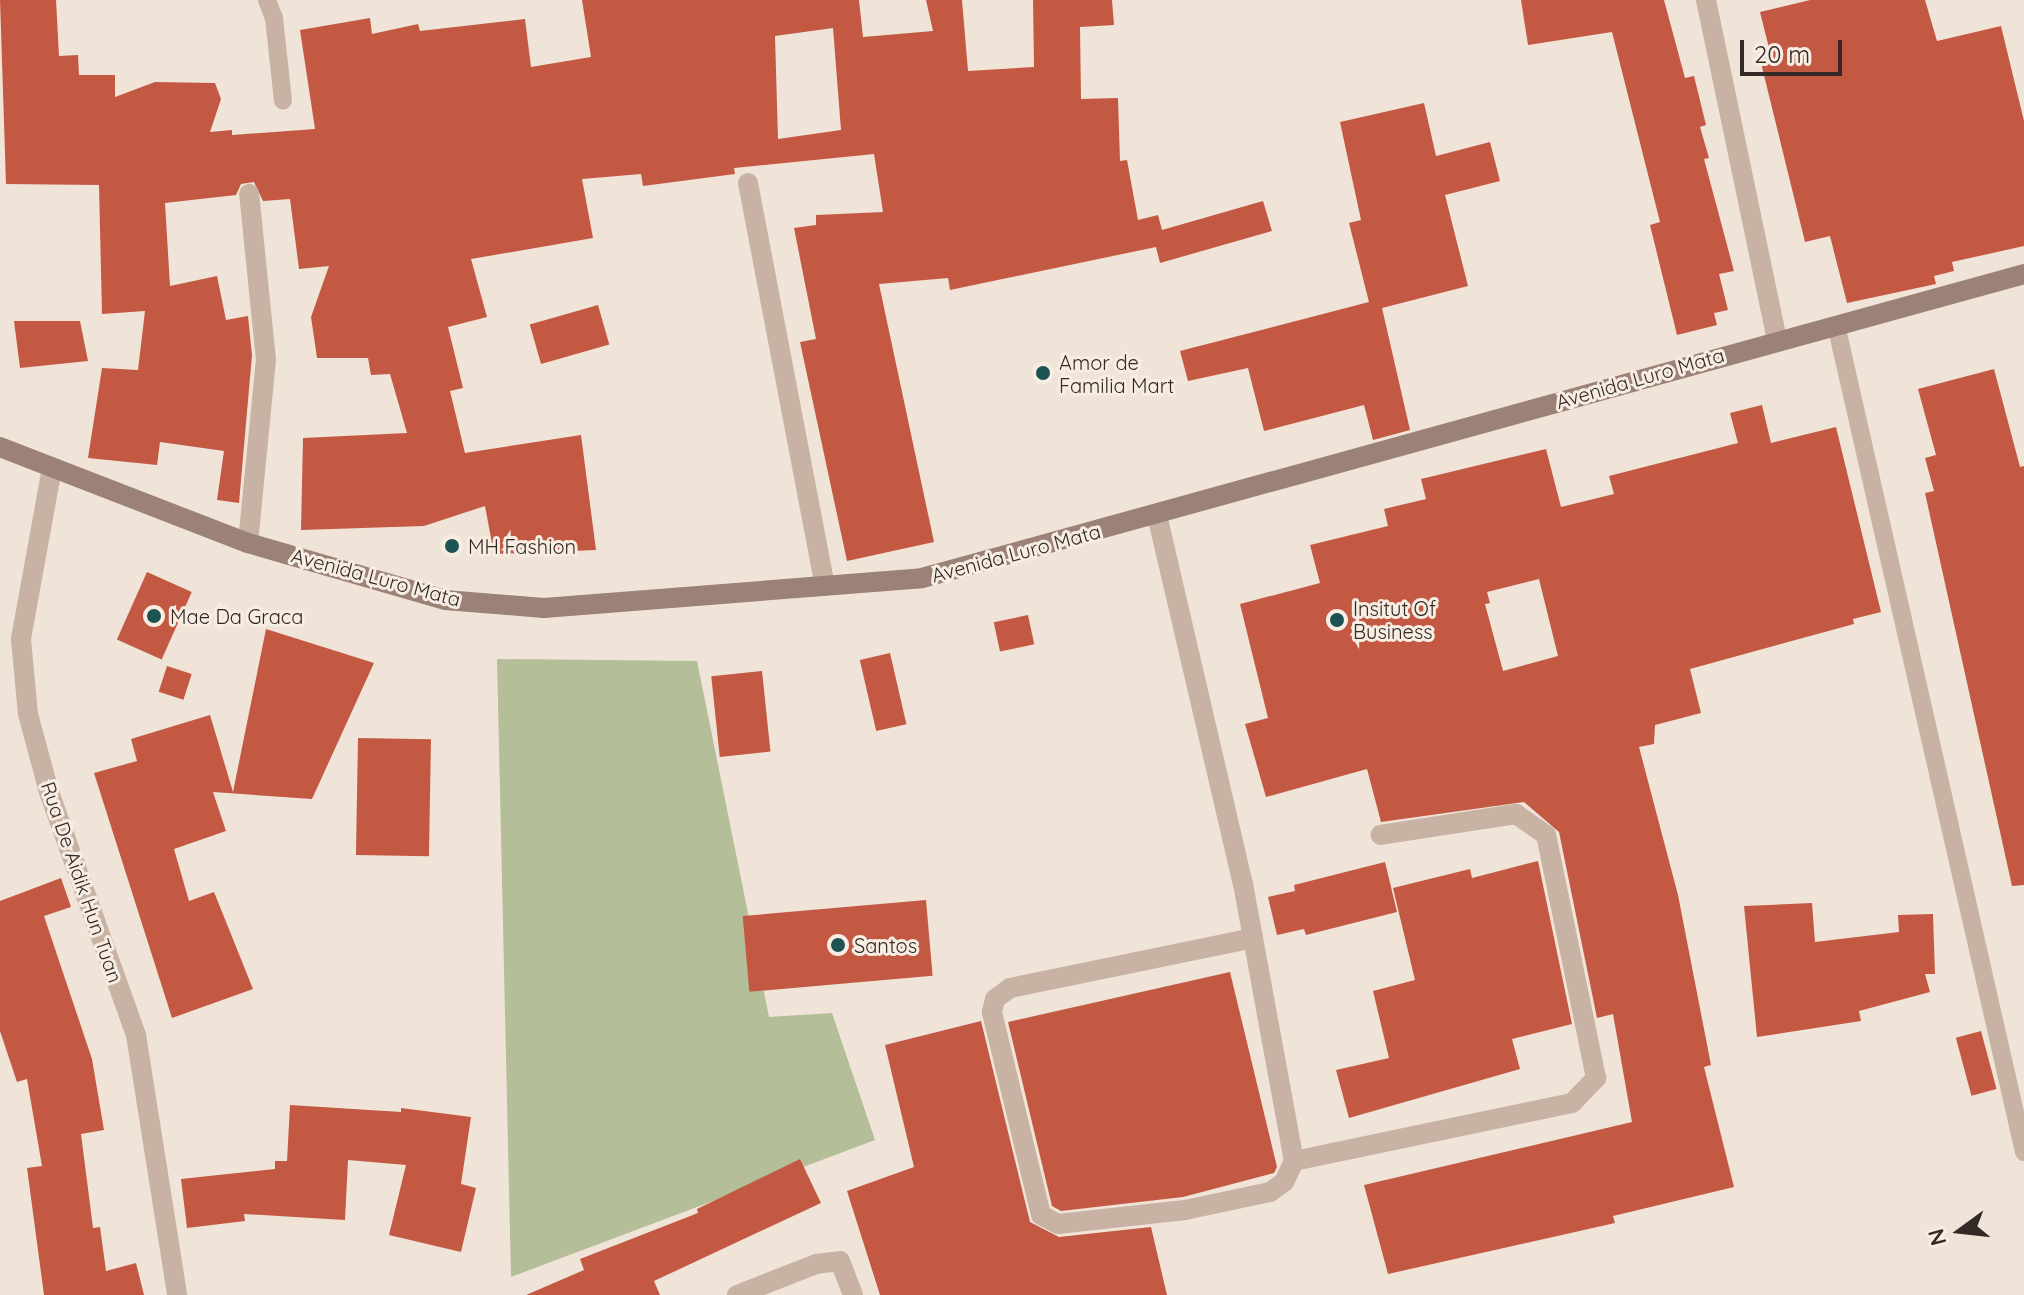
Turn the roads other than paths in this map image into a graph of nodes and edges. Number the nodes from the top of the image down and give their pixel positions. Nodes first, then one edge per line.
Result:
1 (267, 0) edge
2 (1706, 0) edge
3 (283, 101) dead end
4 (748, 183) dead end
5 (249, 194) dead end
6 (2024, 274) edge
7 (1837, 329) junction
8 (1777, 339) junction
9 (0, 447) edge
10 (52, 468) junction
11 (1157, 515) junction
12 (248, 543) junction
13 (825, 586) junction
14 (1381, 835) dead end
15 (1253, 938) junction
16 (2024, 1152) edge
17 (1294, 1161) junction
18 (177, 1295) edge
19 (737, 1295) edge
20 (853, 1295) edge

1 - 3 lane
2 - 8 street
4 - 13 street
5 - 12 street
6 - 7 main road, Avenida Luro Mata
7 - 8 main road, Avenida Luro Mata
7 - 16 lane
8 - 11 main road, Avenida Luro Mata
9 - 10 main road, Avenida Luro Mata
10 - 12 main road, Avenida Luro Mata
10 - 18 street, Rua De Aidik Hun Tuan
11 - 13 main road, Avenida Luro Mata
11 - 15 street
12 - 13 main road, Avenida Luro Mata
14 - 17 street
15 - 17 street
15 - 17 street
19 - 20 street

